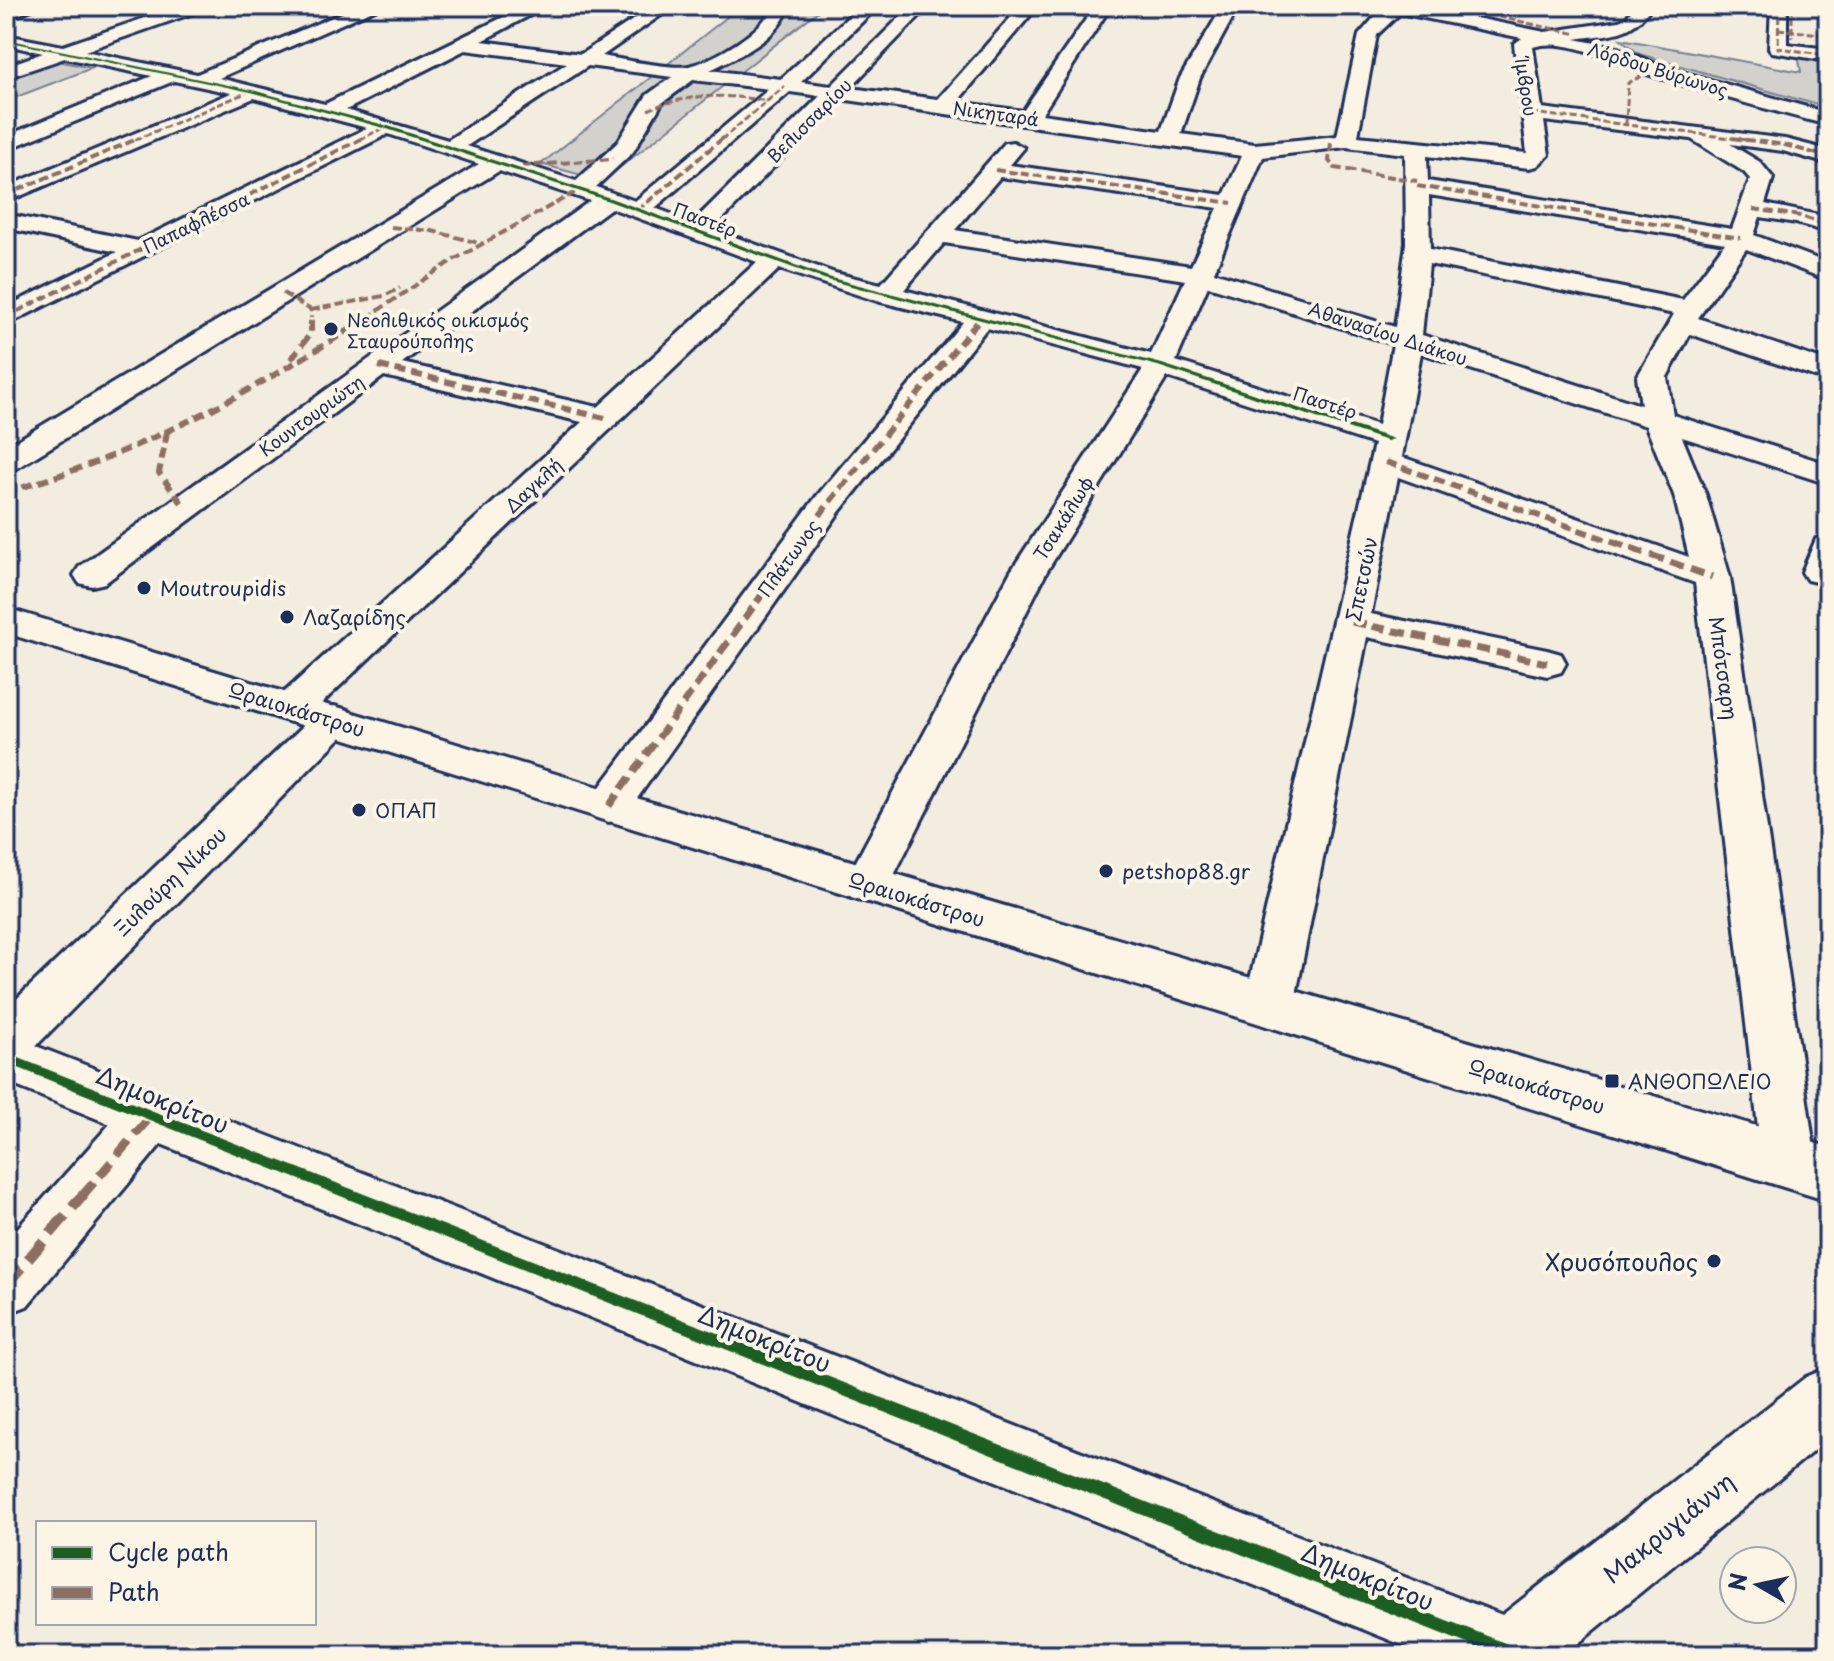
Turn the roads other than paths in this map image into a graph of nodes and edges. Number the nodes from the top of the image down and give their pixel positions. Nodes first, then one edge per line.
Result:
1 (31, 6) edge
2 (196, 6) edge
3 (374, 6) edge
4 (539, 6) edge
5 (666, 6) edge
6 (781, 6) edge
7 (870, 6) edge
8 (921, 6) edge
9 (1030, 6) edge
10 (1103, 6) edge
11 (1231, 6) edge
12 (1450, 6) edge
13 (1644, 6) edge
14 (1779, 6) edge
15 (1792, 6) edge
16 (1394, 7) edge
17 (6, 15) edge
18 (1577, 34) junction
19 (1828, 35) edge
20 (1543, 38) junction
21 (6, 40) edge
22 (1785, 40) junction
23 (462, 44) junction
24 (64, 51) junction
25 (1828, 55) edge
26 (587, 60) junction
27 (1654, 70) junction
28 (6, 72) edge
29 (176, 73) junction
30 (690, 73) junction
31 (201, 79) junction
32 (785, 86) junction
33 (252, 91) junction
34 (837, 92) junction
35 (943, 106) junction
36 (328, 111) junction
37 (1532, 113) junction
38 (1034, 119) junction
39 (1828, 119) edge
40 (1626, 125) junction
41 (386, 127) junction
42 (1697, 134) junction
43 (1169, 139) junction
44 (1338, 142) junction
45 (6, 144) edge
46 (452, 147) junction
47 (1255, 151) junction
48 (1828, 157) edge
49 (1529, 161) joint
50 (498, 162) junction
51 (995, 170) junction
52 (1417, 172) junction
53 (594, 194) junction
54 (6, 195) edge
55 (1232, 203) junction
56 (637, 211) junction
57 (6, 221) edge
58 (1747, 224) junction
59 (1828, 225) edge
60 (695, 233) junction
61 (938, 235) junction
62 (140, 249) junction
63 (1417, 254) junction
64 (773, 261) junction
65 (1828, 272) edge
66 (1202, 276) junction
67 (886, 295) junction
68 (1686, 316) junction
69 (6, 317) edge
70 (979, 320) junction
71 (1408, 339) junction
72 (1160, 365) junction
73 (379, 366) junction
74 (1828, 372) edge
75 (605, 418) junction
76 (1659, 420) junction
77 (1388, 450) junction
78 (6, 461) edge
79 (1828, 474) edge
80 (92, 575) dead end
81 (1712, 577) junction
82 (6, 620) edge
83 (1352, 622) junction
84 (1547, 663) dead end
85 (313, 714) junction
86 (609, 806) junction
87 (867, 884) junction
88 (1269, 1005) junction
89 (6, 1042) edge
90 (6, 1058) edge
91 (151, 1116) junction
92 (1808, 1168) edge
93 (6, 1285) edge
94 (1828, 1399) edge
95 (1509, 1654) edge

1 - 17 street
2 - 24 street
3 - 31 street
4 - 23 street
5 - 26 street
6 - 30 street, Κουντουριώτη
7 - 32 street
8 - 34 street, Βελισσαρίου
9 - 35 street
10 - 38 street
11 - 43 street
12 - 18 street, Λόρδου Βύρωνος
13 - 18 street, Ίμβρου
14 - 22 street
15 - 22 street
16 - 20 street, Λόρδου Βύρωνος
16 - 44 street
18 - 20 street, Ίμβρου
19 - 22 street
20 - 27 street, Λόρδου Βύρωνος
20 - 37 street, Ίμβρου
21 - 24 street, Παστέρ
22 - 25 street
23 - 26 street, Νικηταρά
23 - 36 street
24 - 28 street
24 - 29 street, Παστέρ
26 - 30 street, Νικηταρά
26 - 46 street
27 - 39 street, Λόρδου Βύρωνος
27 - 40 street
29 - 31 street, Παστέρ
29 - 45 street
30 - 32 street, Νικηταρά
30 - 53 street, Κουντουριώτη
31 - 33 street, Παστέρ
32 - 34 street, Νικηταρά
32 - 56 street
33 - 36 street, Παστέρ
33 - 54 street
34 - 35 street, Νικηταρά
34 - 60 street, Βελισσαρίου
35 - 38 street, Νικηταρά
36 - 41 street, Παστέρ
37 - 40 street
37 - 49 street, Ίμβρου
38 - 43 street, Νικηταρά
38 - 51 street
40 - 42 street
41 - 46 street, Παστέρ
41 - 62 street, Παπαφλέσσα
42 - 48 street
42 - 58 street
43 - 47 street, Νικηταρά
44 - 47 street, Νικηταρά
44 - 52 street, Νικηταρά
44 - 52 street
46 - 50 street, Παστέρ
47 - 55 street, Τσακάλωφ
49 - 52 street, Νικηταρά
50 - 53 street, Παστέρ
50 - 78 street
51 - 55 street
51 - 61 street
52 - 58 street
52 - 63 street, Σπετσών
53 - 56 street, Παστέρ
53 - 73 street, Κουντουριώτη
55 - 66 street, Τσακάλωφ
56 - 60 street, Παστέρ
57 - 62 street
58 - 59 street
58 - 65 street
58 - 68 street, Μπότσαρη
60 - 64 street, Παστέρ
61 - 66 street, Αθανασίου Διάκου
61 - 67 street
62 - 69 street, Παπαφλέσσα
63 - 68 street
63 - 71 street, Σπετσών
64 - 67 street, Παστέρ
64 - 75 street, Δαγκλή
66 - 71 street, Αθανασίου Διάκου
66 - 72 street, Τσακάλωφ
67 - 70 street, Παστέρ
68 - 74 street
68 - 76 street, Μπότσαρη
70 - 72 street, Παστέρ
70 - 86 street, Πλάτωνος
71 - 76 street, Αθανασίου Διάκου
71 - 77 street, Σπετσών
72 - 77 street, Παστέρ
72 - 87 street, Τσακάλωφ
73 - 75 street
73 - 80 street, Κουντουριώτη
75 - 85 street, Δαγκλή
76 - 79 street, Αθανασίου Διάκου
76 - 81 street, Μπότσαρη
77 - 81 street, Παστέρ
77 - 83 street, Σπετσών
81 - 92 street, Μπότσαρη
82 - 85 street, Ωραιοκάστρου
83 - 84 street
83 - 88 street, Σπετσών
85 - 86 street, Ωραιοκάστρου
85 - 89 street, Ξυλούρη Νίκου
86 - 87 street, Ωραιοκάστρου
87 - 88 street, Ωραιοκάστρου
88 - 92 street, Ωραιοκάστρου
90 - 91 street, Δημοκρίτου
91 - 93 street
91 - 95 street, Δημοκρίτου
94 - 95 street, Μακρυγιάννη

